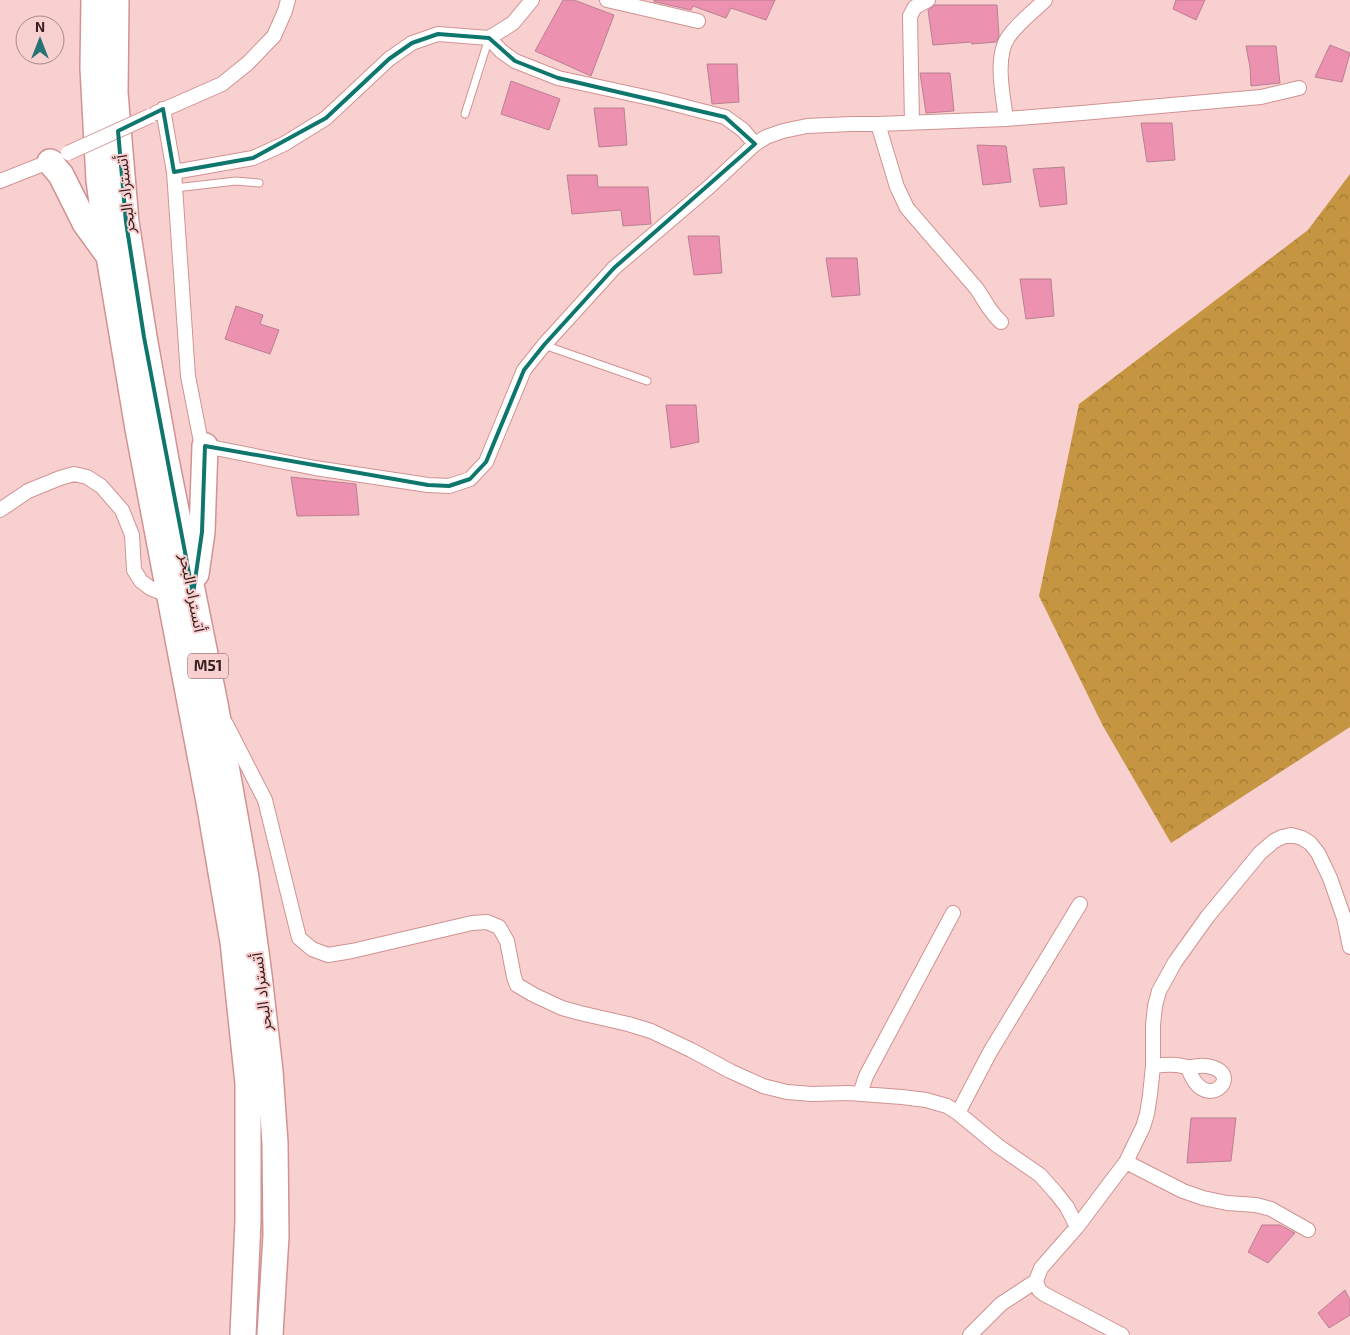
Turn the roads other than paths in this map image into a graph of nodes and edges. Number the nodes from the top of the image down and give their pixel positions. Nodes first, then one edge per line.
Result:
1 (94, 0) edge
2 (116, 0) edge
3 (288, 0) edge
4 (532, 0) edge
5 (607, 0) edge
6 (928, 0) edge
7 (1044, 0) edge
8 (698, 21) dead end
9 (489, 38) junction
10 (1299, 88) dead end
11 (163, 110) junction
12 (465, 114) dead end
13 (1006, 119) junction
14 (912, 123) junction
15 (878, 124) junction
16 (755, 144) junction
17 (59, 157) junction
18 (174, 172) junction
19 (0, 181) edge
20 (259, 183) dead end
21 (175, 188) junction
22 (109, 256) junction
23 (1001, 322) dead end
24 (544, 345) junction
25 (647, 381) dead end
26 (205, 446) junction
27 (0, 510) edge
28 (182, 595) junction
29 (215, 704) junction
30 (1080, 904) dead end
31 (952, 913) dead end
32 (1350, 947) edge
33 (1153, 1066) junction
34 (1188, 1067) dead end
35 (860, 1094) junction
36 (958, 1112) junction
37 (1126, 1162) junction
38 (1077, 1227) junction
39 (1308, 1230) dead end
40 (1036, 1281) junction
41 (243, 1335) edge
42 (270, 1335) edge
43 (970, 1335) edge
44 (1122, 1335) edge

1 - 22 highway, أتستراد البحر / M51
2 - 28 highway, أتستراد البحر / M51
3 - 11 street
4 - 9 street
5 - 8 street
6 - 14 street
7 - 13 street
9 - 12 lane
9 - 16 street
9 - 18 street
10 - 13 street
11 - 17 street, bridge
11 - 18 street
13 - 14 street
14 - 15 street
15 - 16 street
15 - 23 street
16 - 24 street
17 - 19 street
17 - 22 highway
18 - 21 street
20 - 21 lane
21 - 26 street
22 - 28 highway, أتستراد البحر / M51
24 - 25 lane
24 - 26 street
26 - 28 highway
27 - 28 street
28 - 29 highway, أتستراد البحر / M51
28 - 41 highway, أتستراد البحر / M51
29 - 35 street
29 - 42 highway, أتستراد البحر / M51
30 - 36 street
31 - 35 street
32 - 33 street
33 - 34 street
33 - 37 street
35 - 36 street
36 - 38 street
37 - 38 street
37 - 39 street
38 - 40 street
40 - 43 street
40 - 44 street

